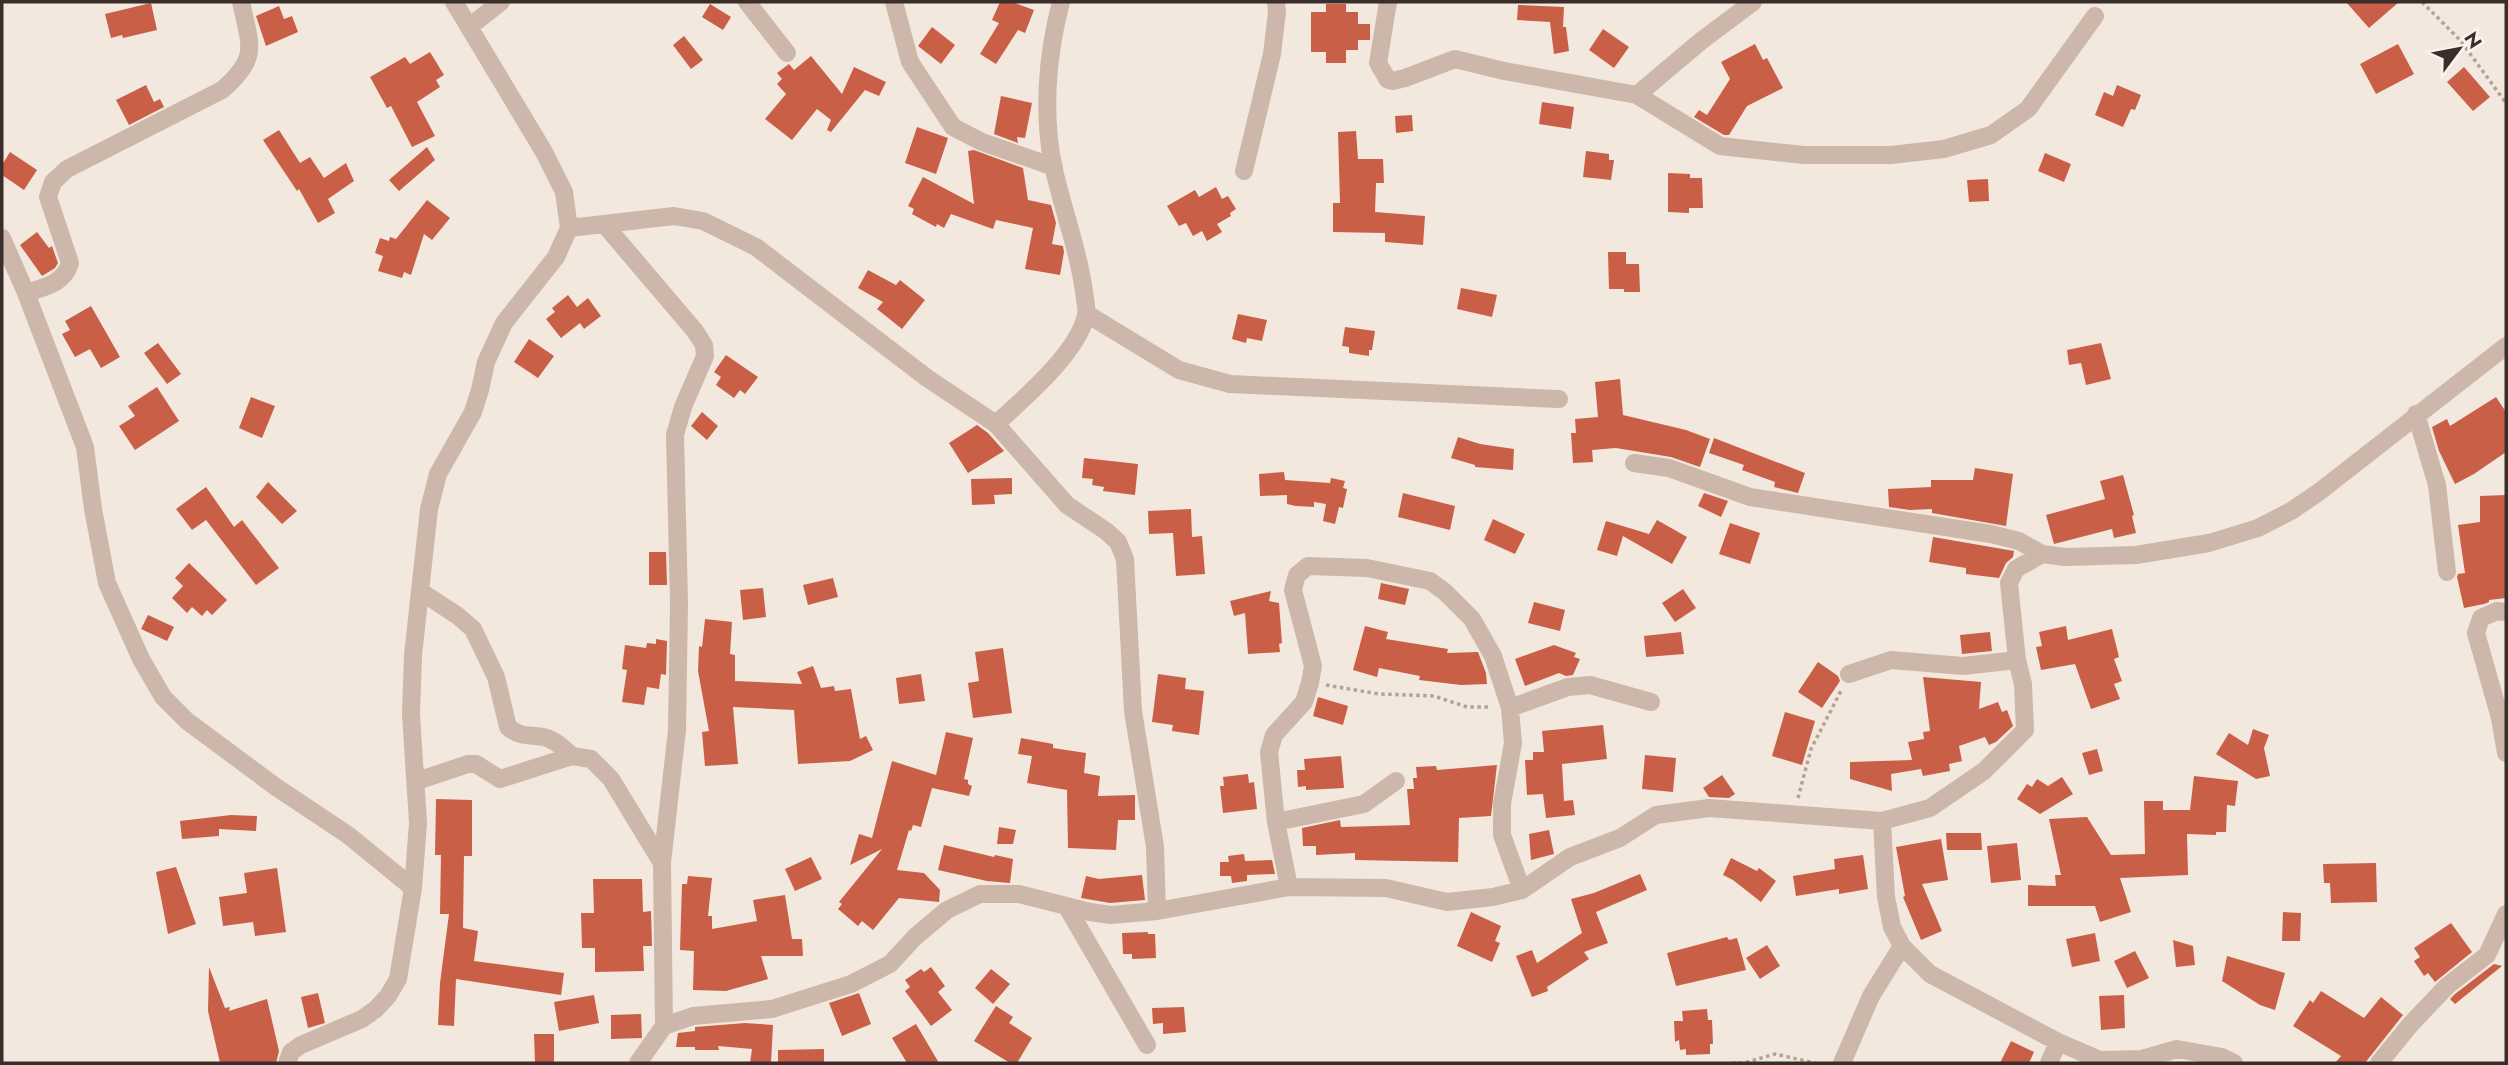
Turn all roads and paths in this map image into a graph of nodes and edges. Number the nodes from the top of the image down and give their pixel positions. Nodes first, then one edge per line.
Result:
1 (241, 2) edge
2 (454, 2) edge
3 (501, 2) edge
4 (747, 2) edge
5 (894, 2) edge
6 (1061, 2) edge
7 (1276, 2) edge
8 (1388, 2) edge
9 (1753, 2) edge
10 (2422, 2) edge
11 (2095, 16) dead end
12 (469, 27) junction
13 (787, 53) dead end
14 (1637, 96) junction
15 (2506, 103) edge
16 (1054, 167) junction
17 (1244, 171) dead end
18 (604, 224) junction
19 (569, 228) junction
20 (2, 238) edge
21 (26, 293) junction
22 (1087, 314) junction
23 (2506, 346) edge
24 (1559, 399) dead end
25 (2416, 414) junction
26 (996, 424) junction
27 (1634, 463) dead end
28 (2042, 554) junction
29 (2448, 572) dead end
30 (420, 591) junction
31 (2506, 612) edge
32 (2017, 660) junction
33 (1849, 674) joint
34 (1310, 683) junction
35 (1651, 702) dead end
36 (1510, 708) junction
37 (2506, 752) edge
38 (572, 756) junction
39 (417, 781) junction
40 (1396, 781) dead end
41 (1794, 815) junction
42 (1882, 821) junction
43 (1276, 822) junction
44 (662, 863) junction
45 (1289, 887) junction
46 (413, 888) junction
47 (1522, 890) junction
48 (1067, 907) junction
49 (1157, 911) junction
50 (2506, 914) edge
51 (1902, 946) junction
52 (664, 1026) junction
53 (2058, 1042) junction
54 (1147, 1045) dead end
55 (643, 1056) edge
56 (287, 1063) edge
57 (660, 1063) edge
58 (1732, 1063) edge
59 (1815, 1063) edge
60 (1842, 1063) edge
61 (2049, 1063) edge
62 (2234, 1063) edge
63 (2379, 1063) edge

1 - 21 street
2 - 12 street
3 - 12 street
4 - 13 street
5 - 16 street
6 - 16 street
7 - 17 street
8 - 14 street
9 - 14 street
10 - 15 path
11 - 14 street
12 - 19 street
16 - 22 street
18 - 19 street
18 - 26 street
18 - 44 street
19 - 30 street
20 - 21 street
21 - 46 street
22 - 24 street
22 - 26 street
23 - 25 street
25 - 28 street
25 - 29 street
26 - 49 street
27 - 28 street
28 - 32 street
30 - 38 street
30 - 39 street
31 - 37 street
32 - 33 street
32 - 42 street
33 - 41 path
34 - 36 path
34 - 36 street
34 - 43 street
35 - 36 street
36 - 47 street
38 - 39 street
38 - 44 street
39 - 46 street
40 - 43 street
41 - 42 street
41 - 47 street
42 - 51 street
43 - 45 street
44 - 52 street
45 - 47 street
45 - 49 street
46 - 56 street
48 - 49 street
48 - 52 street
48 - 54 street
50 - 63 street
51 - 53 street
51 - 60 street
52 - 55 street
53 - 61 street
53 - 62 street
55 - 57 street
58 - 59 path

